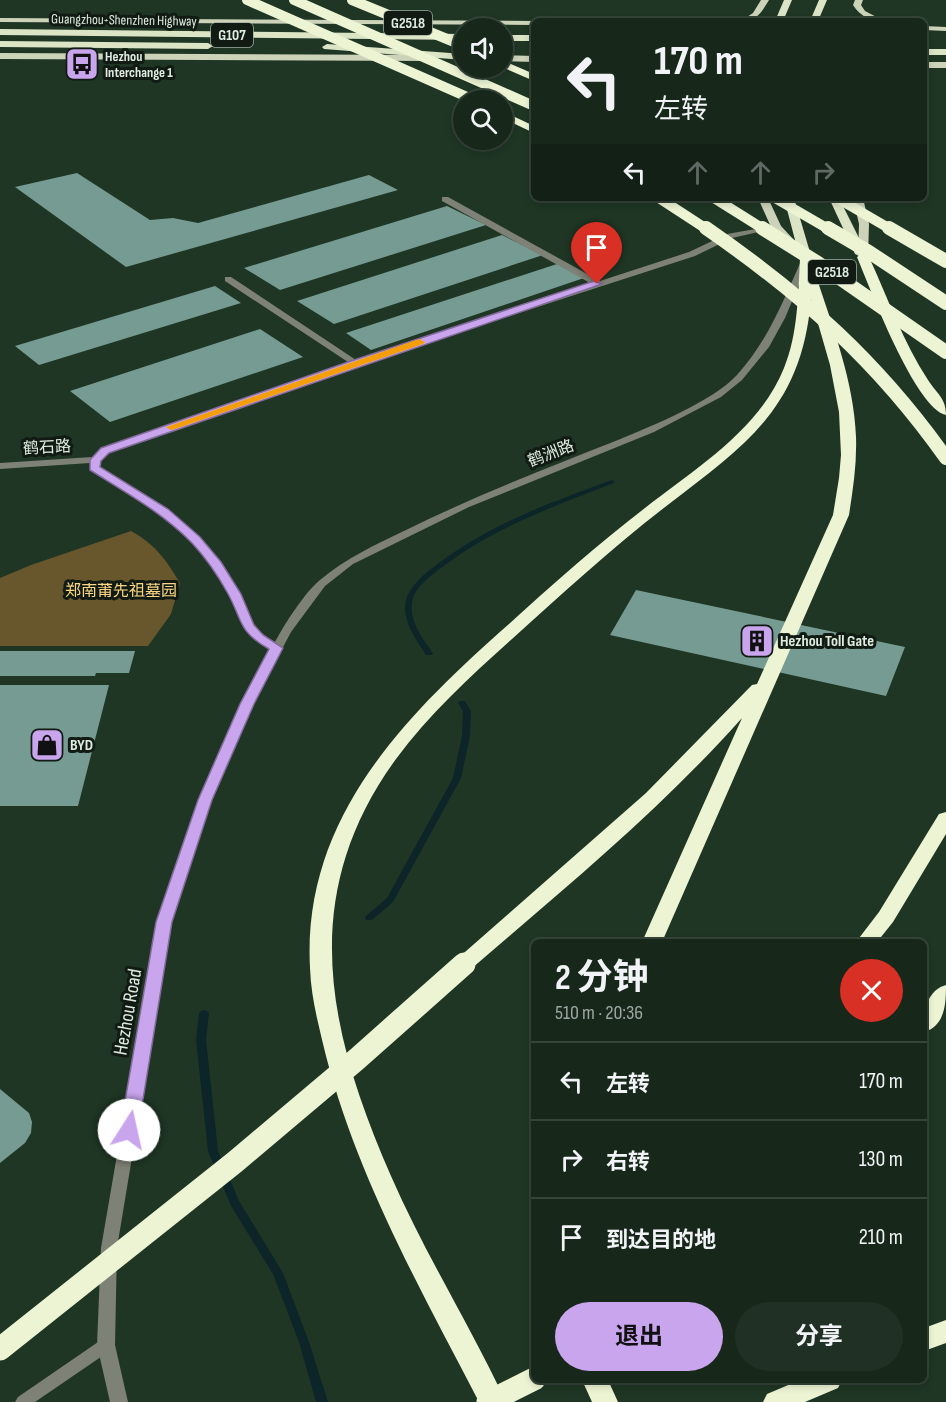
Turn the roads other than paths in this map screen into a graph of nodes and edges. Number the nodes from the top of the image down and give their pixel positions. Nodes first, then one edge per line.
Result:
1 (246, 0) edge
2 (294, 0) edge
3 (352, 0) edge
4 (765, 0) edge
5 (788, 0) edge
6 (823, 0) edge
7 (859, 0) edge
8 (750, 18) edge
9 (780, 18) edge
10 (815, 18) edge
11 (873, 18) edge
12 (0, 21) edge
13 (531, 23) edge
14 (927, 28) edge
15 (946, 29) edge
16 (0, 32) edge
17 (96, 33) junction
18 (453, 37) edge
19 (513, 38) edge
20 (531, 38) edge
21 (453, 42) edge
22 (927, 42) edge
23 (946, 42) edge
24 (0, 44) edge
25 (222, 46) dead end
26 (315, 46) dead end
27 (327, 47) junction
28 (453, 47) edge
29 (513, 48) edge
30 (531, 48) edge
31 (927, 52) edge
32 (946, 52) edge
33 (0, 56) edge
34 (453, 56) edge
35 (453, 57) edge
36 (513, 58) edge
37 (531, 59) edge
38 (927, 65) edge
39 (946, 65) edge
40 (513, 68) edge
41 (531, 77) edge
42 (453, 91) edge
43 (531, 105) edge
44 (513, 120) edge
45 (531, 128) edge
46 (445, 199) dead end
47 (664, 201) edge
48 (719, 201) edge
49 (764, 201) edge
50 (780, 201) edge
51 (790, 201) edge
52 (836, 201) edge
53 (840, 201) edge
54 (859, 201) edge
55 (776, 227) junction
56 (863, 257) junction
57 (806, 260) junction
58 (946, 261) edge
59 (228, 279) dead end
60 (597, 284) junction
61 (946, 303) edge
62 (946, 352) edge
63 (355, 363) junction
64 (946, 411) edge
65 (946, 458) edge
66 (95, 460) junction
67 (0, 466) edge
68 (277, 648) junction
69 (771, 674) junction
70 (945, 819) edge
71 (653, 939) edge
72 (868, 939) edge
73 (946, 993) edge
74 (927, 1020) edge
75 (946, 1331) edge
76 (927, 1339) edge
77 (106, 1345) junction
78 (0, 1349) edge
79 (531, 1380) edge
80 (822, 1383) edge
81 (23, 1402) edge
82 (119, 1402) edge
83 (488, 1402) edge
84 (493, 1402) edge
85 (776, 1402) edge

1 - 42 highway, bridge
2 - 43 highway, G2518, bridge
3 - 21 highway, G2518, bridge
4 - 8 main road
5 - 9 highway
6 - 10 highway
7 - 11 main road
12 - 13 main road
12 - 17 highway
14 - 15 main road
16 - 17 highway, Guangzhou-Shenzhen Highway / G107
17 - 18 highway, Guangzhou-Shenzhen Highway / G107
19 - 20 highway
22 - 23 highway
24 - 25 highway, Guangzhou-Shenzhen Highway / G107
26 - 27 highway
27 - 28 highway
27 - 34 highway
29 - 30 highway
31 - 32 highway
33 - 35 main road
36 - 37 main road
38 - 39 main road
40 - 41 highway
44 - 45 highway
46 - 60 street
47 - 65 highway, bridge
48 - 62 highway, G2518, bridge
49 - 55 main road
50 - 61 highway, G2518, bridge
51 - 57 highway
52 - 56 highway
53 - 58 highway, bridge
54 - 56 main road
55 - 57 main road
55 - 60 street
56 - 64 highway
57 - 68 street, 鹤洲路
57 - 69 highway
57 - 84 highway
59 - 63 street
60 - 63 street
63 - 66 street
66 - 67 street, 鹤石路
66 - 68 street
68 - 77 street, Hezhou Road
69 - 71 highway
69 - 78 highway, bridge
70 - 72 highway
73 - 74 highway
75 - 76 highway
77 - 81 lane
77 - 82 street, Hezhou Road
79 - 83 highway, bridge
80 - 85 highway

